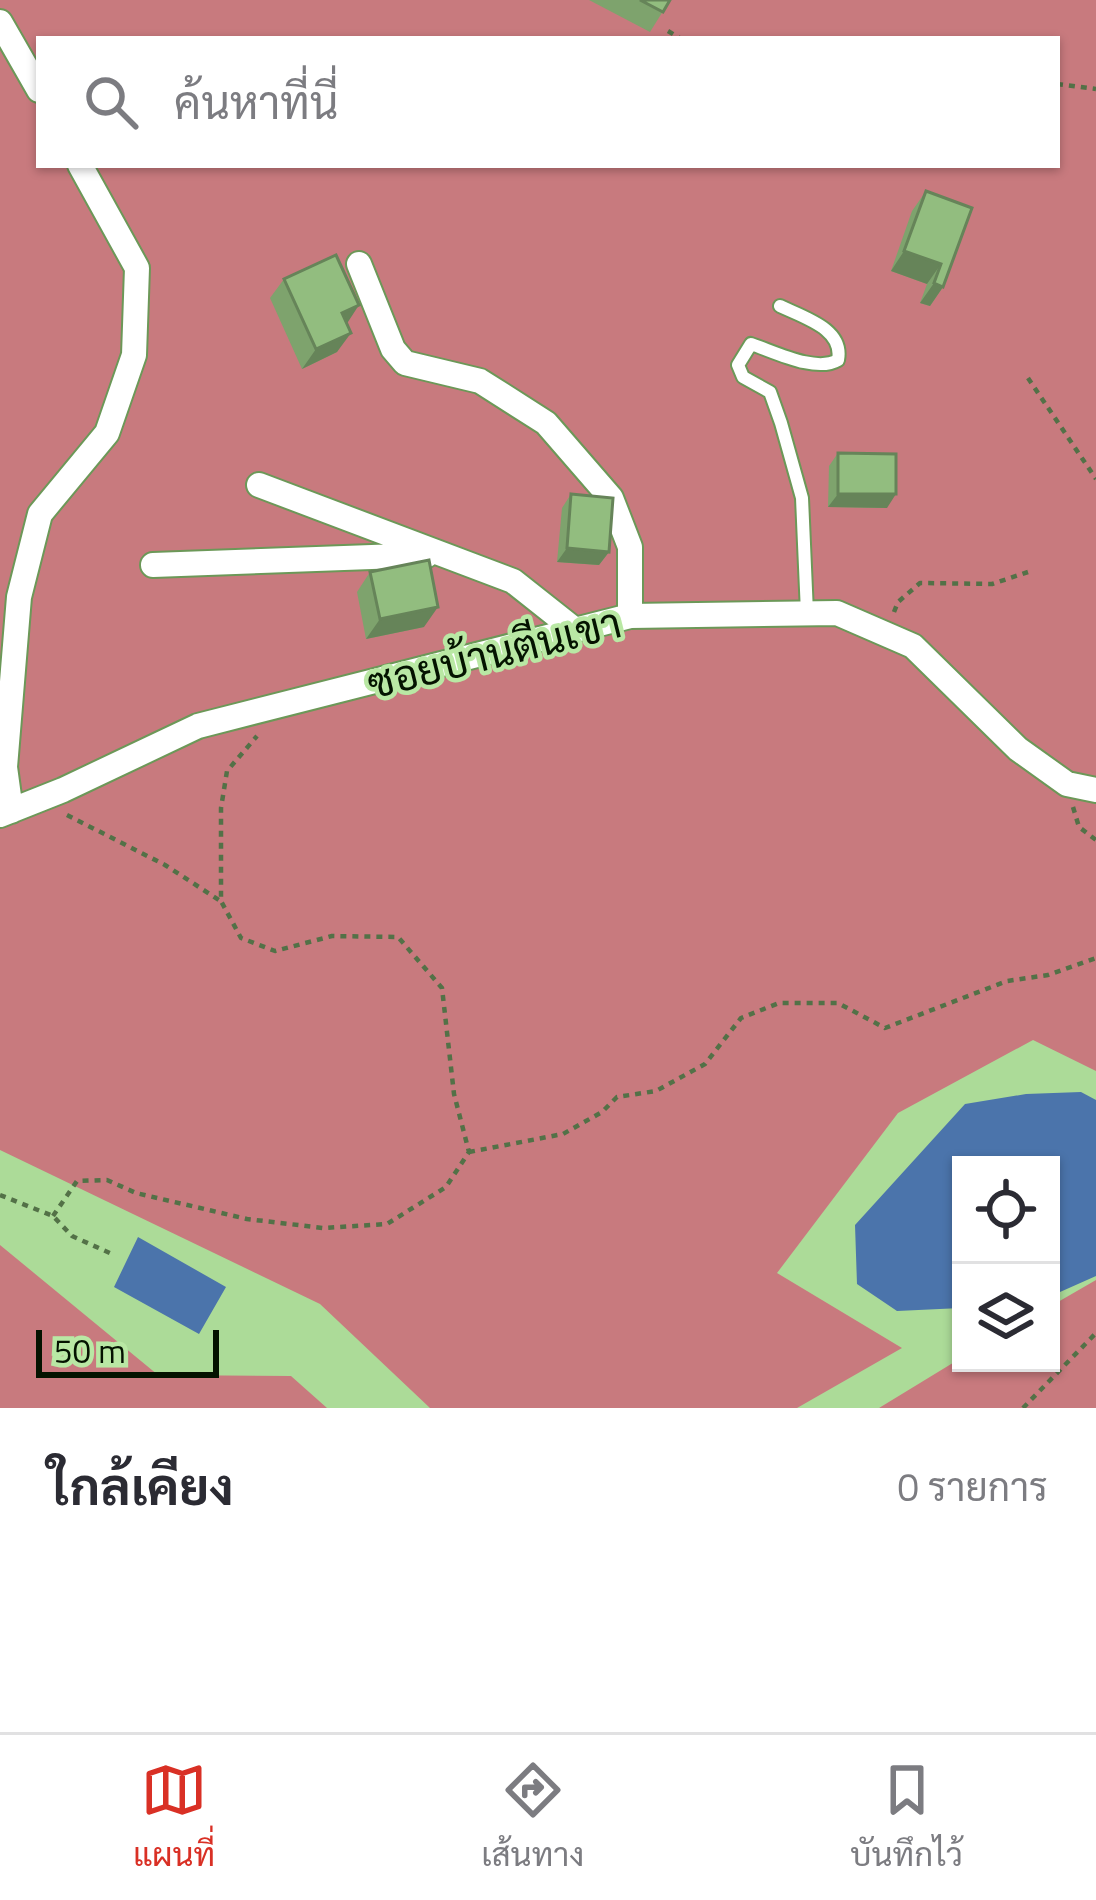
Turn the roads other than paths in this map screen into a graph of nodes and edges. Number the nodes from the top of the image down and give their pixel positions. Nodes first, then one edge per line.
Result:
1 (0, 22) edge
2 (36, 85) edge
3 (82, 168) edge
4 (359, 264) dead end
5 (780, 306) dead end
6 (259, 485) dead end
7 (436, 555) junction
8 (153, 565) dead end
9 (807, 614) junction
10 (630, 616) junction
11 (575, 630) junction
12 (1096, 790) edge
13 (6, 813) edge

1 - 2 street
3 - 13 street
4 - 10 street
5 - 9 lane
6 - 7 street
7 - 8 street
7 - 11 street
9 - 10 street, ซอยบ้านตีนเขา
9 - 12 street, ซอยบ้านตีนเขา
10 - 11 street, ซอยบ้านตีนเขา
11 - 13 street, ซอยบ้านตีนเขา

